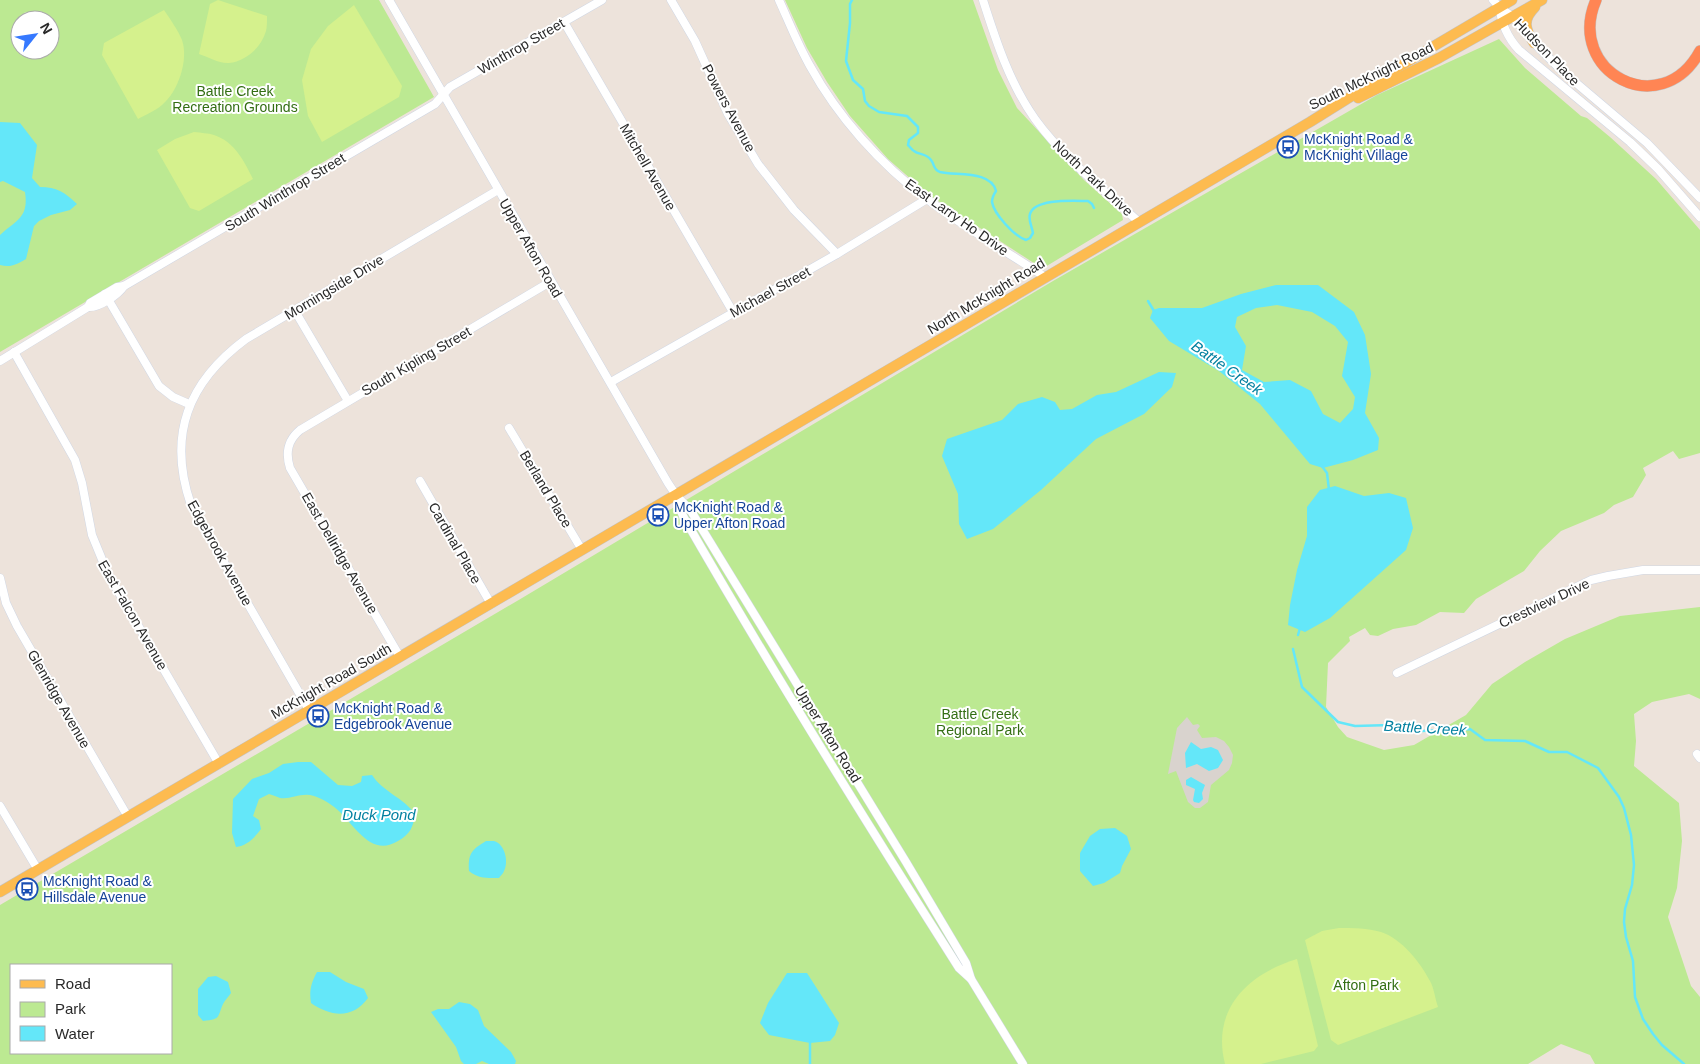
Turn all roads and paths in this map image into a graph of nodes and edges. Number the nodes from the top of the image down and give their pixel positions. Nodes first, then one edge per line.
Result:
1 (388, 0) edge
2 (602, 0) edge
3 (671, 0) edge
4 (779, 0) edge
5 (983, 0) edge
6 (1512, 0) edge
7 (1542, 0) edge
8 (1596, 0) edge
9 (1496, 4) edge
10 (1513, 17) junction
11 (564, 22) junction
12 (1502, 23) junction
13 (1534, 43) junction
14 (1700, 51) edge
15 (443, 95) junction
16 (1310, 122) junction
17 (498, 190) junction
18 (1700, 198) edge
19 (927, 200) junction
20 (1700, 217) edge
21 (1139, 222) junction
22 (837, 254) junction
23 (1045, 277) junction
24 (550, 282) junction
25 (106, 297) junction
26 (295, 311) junction
27 (733, 312) junction
28 (14, 352) junction
29 (0, 361) edge
30 (611, 382) junction
31 (348, 401) junction
32 (189, 404) junction
33 (510, 428) dead end
34 (288, 448) joint
35 (420, 482) dead end
36 (676, 495) junction
37 (582, 550) junction
38 (1700, 570) edge
39 (0, 578) edge
40 (491, 604) junction
41 (400, 657) junction
42 (1396, 673) dead end
43 (310, 710) junction
44 (219, 764) junction
45 (0, 806) edge
46 (128, 817) junction
47 (38, 870) junction
48 (0, 892) edge
49 (970, 979) junction
50 (1023, 1064) edge

1 - 15 street, Upper Afton Road
2 - 11 street, Winthrop Street
3 - 22 street, Powers Avenue
4 - 19 street, East Larry Ho Drive
5 - 21 street, North Park Drive
6 - 9 main road, South McKnight Road
7 - 10 main road, South McKnight Road
7 - 13 main road
8 - 14 highway
9 - 10 street, Hudson Place
9 - 12 street, Hudson Place
9 - 16 main road, South McKnight Road
10 - 12 main road, South McKnight Road
10 - 13 street, Hudson Place
11 - 15 street, Winthrop Street
11 - 27 street, Mitchell Avenue
12 - 16 main road, South McKnight Road
12 - 20 street, Hudson Place
13 - 18 street, Hudson Place
15 - 17 street, Upper Afton Road
15 - 25 street, South Winthrop Street
16 - 21 main road, North McKnight Road
17 - 24 street, Upper Afton Road
17 - 26 street, Morningside Drive
19 - 22 street, Michael Street
19 - 23 street, East Larry Ho Drive
21 - 23 main road, North McKnight Road
22 - 27 street, Michael Street
23 - 36 main road, North McKnight Road
24 - 30 street, Upper Afton Road
24 - 31 street, South Kipling Street
25 - 28 street, South Winthrop Street
25 - 32 street
26 - 31 street
26 - 32 street, Morningside Drive
27 - 30 street, Michael Street
28 - 29 street, South Winthrop Street
28 - 44 street, East Falcon Avenue
30 - 36 street, Upper Afton Road
31 - 34 street, South Kipling Street
32 - 43 street, Edgebrook Avenue
33 - 37 street, Berland Place
34 - 41 street, East Dellridge Avenue
35 - 40 street, Cardinal Place
36 - 37 main road, McKnight Road South
36 - 49 street, Upper Afton Road
36 - 49 street, Upper Afton Road
37 - 40 main road, McKnight Road South
38 - 42 street, Crestview Drive
39 - 46 street, Glenridge Avenue
40 - 41 main road, McKnight Road South
41 - 43 main road, McKnight Road South
43 - 44 main road, McKnight Road South
44 - 46 main road, McKnight Road South
45 - 47 street
46 - 47 main road, McKnight Road South
47 - 48 main road, McKnight Road South
49 - 50 street, Upper Afton Road

